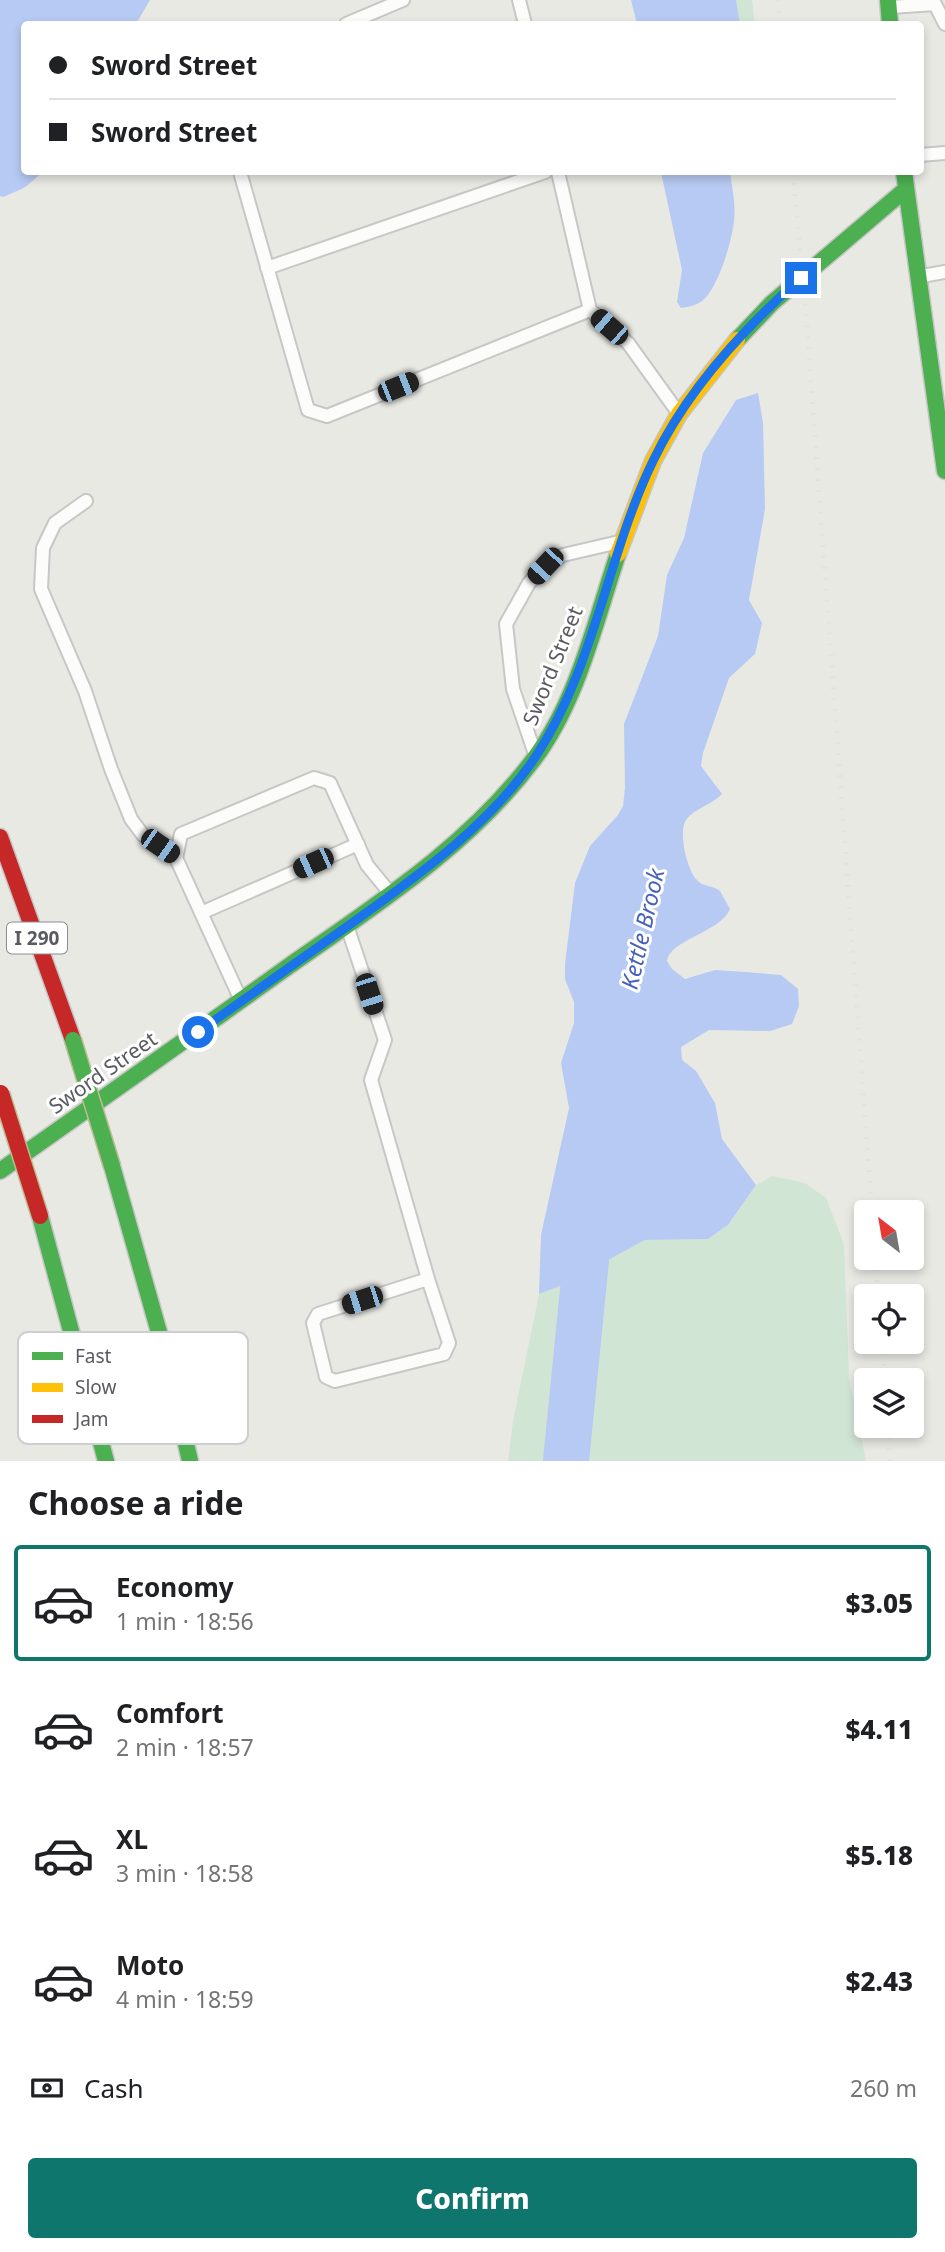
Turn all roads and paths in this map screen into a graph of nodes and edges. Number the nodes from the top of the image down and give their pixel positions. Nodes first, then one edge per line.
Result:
1 (402, 0) edge
2 (519, 0) edge
3 (935, 2) edge
4 (888, 4) edge
5 (353, 21) edge
6 (524, 21) edge
7 (945, 24) edge
8 (945, 153) edge
9 (924, 155) edge
10 (241, 175) edge
11 (536, 175) edge
12 (559, 175) edge
13 (904, 175) edge
14 (906, 189) junction
15 (267, 268) junction
16 (945, 272) edge
17 (919, 277) junction
18 (590, 310) junction
19 (940, 405) edge
20 (680, 414) junction
21 (945, 471) edge
22 (86, 501) dead end
23 (622, 541) junction
24 (536, 757) junction
25 (0, 837) edge
26 (358, 844) junction
27 (176, 858) junction
28 (391, 895) junction
29 (201, 913) junction
30 (347, 926) junction
31 (242, 1001) junction
32 (1, 1091) edge
33 (0, 1171) edge
34 (428, 1279) junction
35 (71, 1332) edge
36 (159, 1332) edge
37 (101, 1444) edge
38 (106, 1461) edge

1 - 5 lane
2 - 6 lane
3 - 4 lane
3 - 7 lane
8 - 9 lane
10 - 15 lane
11 - 15 lane
12 - 18 lane
13 - 14 main road
14 - 17 main road
14 - 20 main road, Sword Street
15 - 18 lane
16 - 17 lane
17 - 19 main road
18 - 20 lane
19 - 21 main road
20 - 23 main road, Sword Street
22 - 27 lane
23 - 24 main road, Sword Street
23 - 24 lane
24 - 28 main road, Sword Street
25 - 36 main road, I 290, bridge
26 - 27 lane
26 - 28 lane
26 - 29 lane
27 - 29 lane
28 - 30 main road, Sword Street
29 - 31 lane
30 - 31 main road, Sword Street
30 - 34 lane
31 - 33 main road, Sword Street
32 - 35 main road, bridge
34 - 34 lane
37 - 38 main road, bridge

